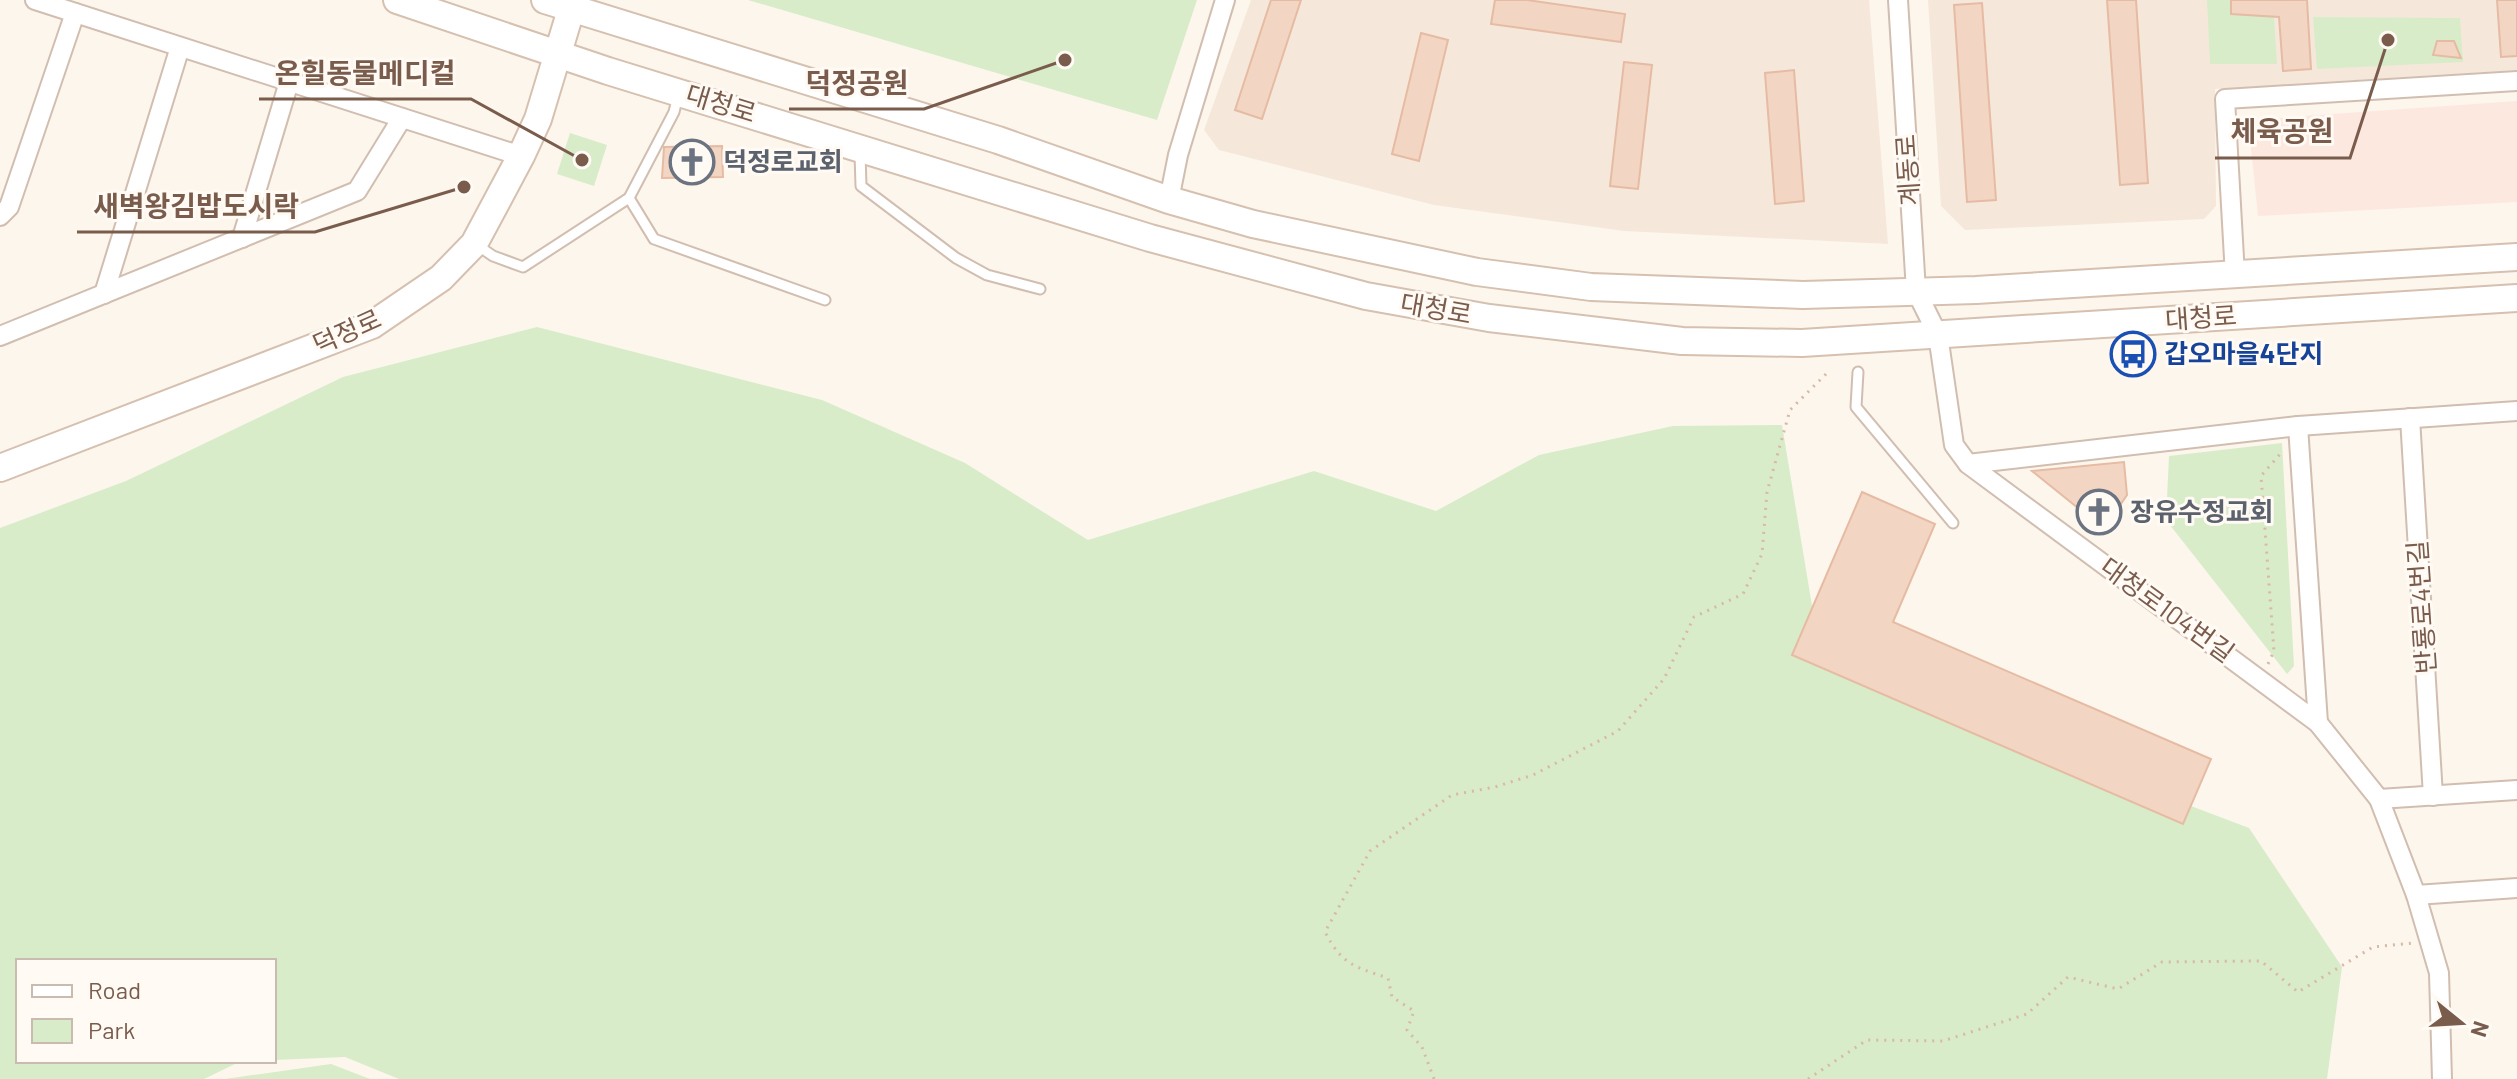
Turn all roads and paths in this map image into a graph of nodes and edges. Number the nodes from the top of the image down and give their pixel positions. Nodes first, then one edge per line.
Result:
1 (35, 0) edge
2 (397, 0) edge
3 (545, 0) edge
4 (1225, 0) edge
5 (1898, 0) edge
6 (573, 4) edge
7 (75, 13) junction
8 (180, 47) junction
9 (557, 53) junction
10 (2517, 81) edge
11 (289, 82) junction
12 (679, 91) junction
13 (402, 118) junction
14 (859, 146) junction
15 (521, 156) junction
16 (629, 198) junction
17 (1169, 200) junction
18 (0, 216) edge
19 (242, 238) junction
20 (474, 244) junction
21 (2517, 257) edge
22 (2235, 276) junction
23 (1040, 289) dead end
24 (1916, 291) junction
25 (104, 294) junction
26 (2517, 298) edge
27 (825, 300) dead end
28 (1938, 335) junction
29 (0, 336) edge
30 (1828, 372) dead end
31 (1858, 372) dead end
32 (2517, 411) edge
33 (2410, 418) junction
34 (2298, 426) junction
35 (1968, 464) junction
36 (0, 468) edge
37 (2261, 476) dead end
38 (1953, 523) dead end
39 (2262, 680) junction
40 (2318, 723) junction
41 (2517, 790) edge
42 (2433, 796) junction
43 (2379, 799) junction
44 (2517, 888) edge
45 (2416, 895) junction
46 (2429, 941) junction
47 (1434, 1079) edge
48 (1808, 1079) edge
49 (2442, 1079) edge

1 - 7 street
2 - 9 main road, 대청로
3 - 6 main road, 대청로
4 - 17 street
5 - 24 street, 계동로
6 - 9 main road, 덕정로
6 - 17 main road, 대청로
7 - 8 street
7 - 18 street
8 - 11 street
8 - 25 street
9 - 12 main road, 대청로
9 - 15 main road, 덕정로
10 - 22 street
11 - 13 street
11 - 19 street
12 - 14 main road, 대청로
12 - 16 lane
13 - 15 street
13 - 19 street
14 - 23 lane
14 - 28 main road, 대청로
15 - 20 main road, 덕정로
16 - 20 lane
16 - 27 lane
17 - 24 main road, 대청로
19 - 25 street
20 - 36 main road, 덕정로
21 - 22 main road, 대청로
22 - 24 main road, 대청로
24 - 28 street, 계동로
25 - 29 street
26 - 28 main road, 대청로
28 - 35 street, 대청로104번길
30 - 47 path
31 - 38 lane
32 - 33 street
33 - 34 street
33 - 42 street, 반룡로4번길
34 - 35 street
34 - 40 street
35 - 39 street, 대청로104번길
37 - 39 path
39 - 40 street, 대청로104번길
40 - 43 street, 대청로104번길
41 - 42 street
42 - 43 street
43 - 45 street, 대청로104번길
44 - 45 street
45 - 46 street, 대청로104번길
46 - 48 path
46 - 49 street, 대청로104번길

